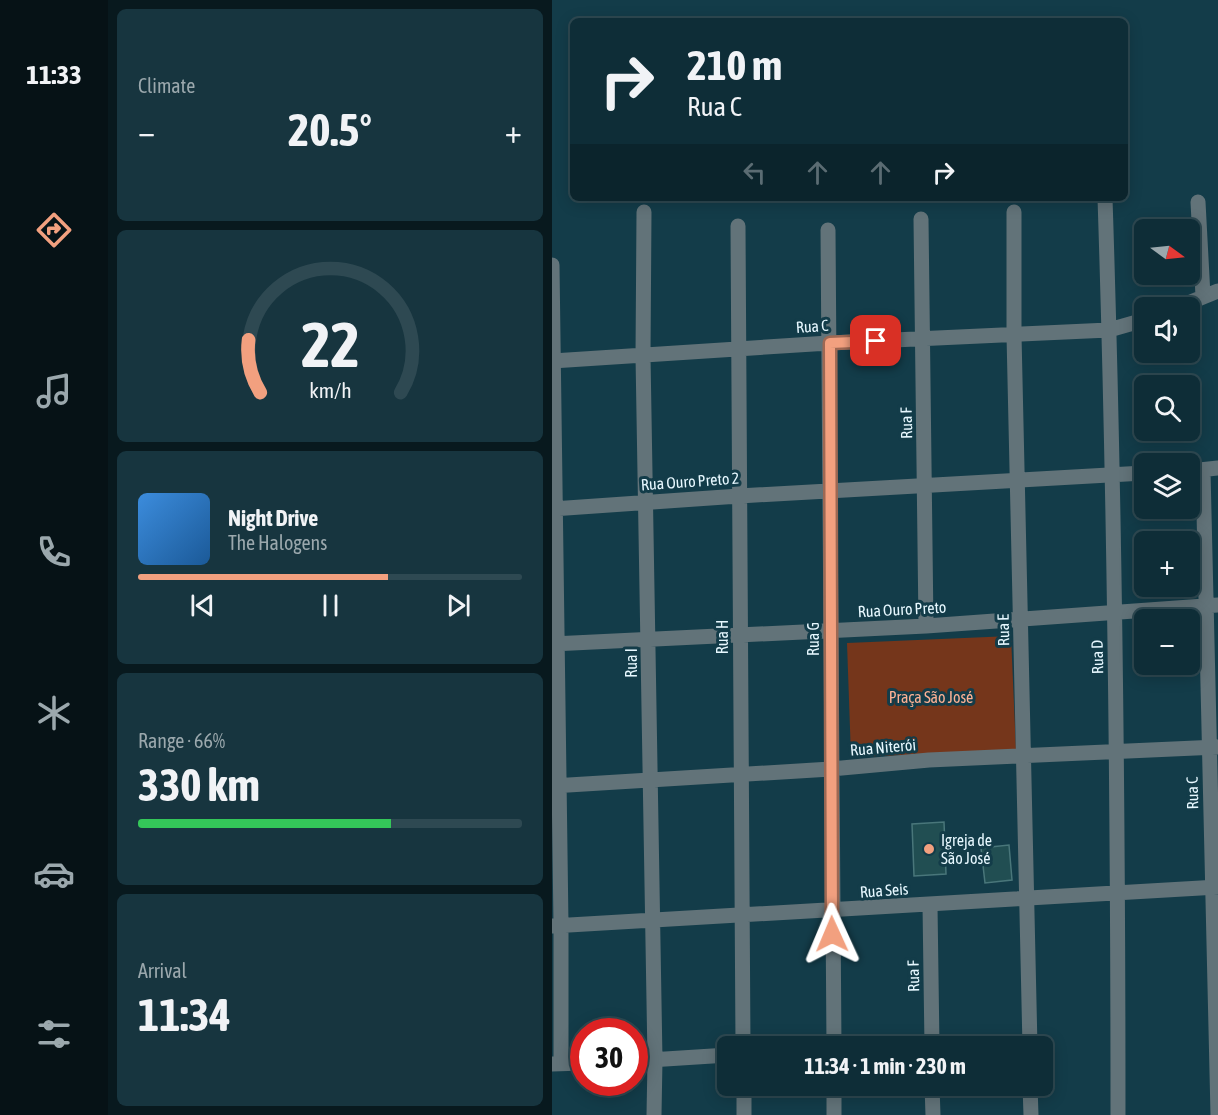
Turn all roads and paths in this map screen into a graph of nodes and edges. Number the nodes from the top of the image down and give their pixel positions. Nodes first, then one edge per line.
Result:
1 (1105, 201) edge
2 (1198, 202) dead end
3 (644, 212) dead end
4 (1014, 212) dead end
5 (921, 219) dead end
6 (738, 226) dead end
7 (828, 230) dead end
8 (552, 265) edge
9 (1218, 291) edge
10 (1203, 296) junction
11 (1200, 297) edge
12 (1134, 323) edge
13 (1109, 330) junction
14 (1014, 335) junction
15 (923, 339) junction
16 (830, 343) junction
17 (738, 350) junction
18 (643, 356) junction
19 (553, 361) edge
20 (1203, 470) edge
21 (1134, 473) edge
22 (1112, 474) junction
23 (1018, 481) junction
24 (925, 487) junction
25 (830, 491) junction
26 (739, 496) junction
27 (645, 502) junction
28 (554, 509) edge
29 (1212, 606) edge
30 (1115, 612) junction
31 (1021, 620) junction
32 (926, 626) junction
33 (831, 631) junction
34 (740, 636) junction
35 (649, 640) junction
36 (554, 644) edge
37 (1213, 747) edge
38 (1116, 753) junction
39 (1024, 757) junction
40 (831, 769) junction
41 (740, 774) junction
42 (650, 780) junction
43 (555, 786) edge
44 (1215, 887) edge
45 (1118, 892) junction
46 (1028, 897) junction
47 (930, 905) junction
48 (831, 911) junction
49 (741, 916) junction
50 (653, 921) junction
51 (556, 926) edge
52 (743, 1036) edge
53 (834, 1036) edge
54 (931, 1036) edge
55 (1030, 1036) edge
56 (717, 1056) edge
57 (648, 1060) edge
58 (655, 1060) junction
59 (556, 1064) edge
60 (744, 1096) edge
61 (834, 1096) edge
62 (932, 1096) edge
63 (1030, 1096) edge
64 (654, 1115) edge
65 (744, 1115) edge
66 (834, 1115) edge
67 (933, 1115) edge
68 (1031, 1115) edge
69 (1118, 1115) edge
70 (1218, 1115) edge

1 - 13 street, Rua D
2 - 10 street
3 - 18 street, Rua I
4 - 14 street, Rua E
5 - 15 street, Rua F
6 - 17 street, Rua H
7 - 16 street, Rua G
8 - 19 street
9 - 10 street
10 - 11 street
12 - 13 street, Rua C
13 - 14 street, Rua C
13 - 22 street, Rua D
14 - 15 street, Rua C
14 - 23 street, Rua E
15 - 16 street, Rua C
15 - 24 street, Rua F
16 - 17 street, Rua C
16 - 25 street, Rua G
17 - 18 street, Rua C
17 - 26 street, Rua H
18 - 19 street, Rua C
18 - 27 street, Rua I
19 - 28 street
20 - 29 street, Rua C
21 - 22 street
22 - 23 street
22 - 30 street, Rua D
23 - 24 street
23 - 31 street, Rua E
24 - 25 street
24 - 32 street, Rua F
25 - 26 street, Rua Ouro Preto 2
25 - 33 street, Rua G
26 - 27 street, Rua Ouro Preto 2
26 - 34 street, Rua H
27 - 28 street, Rua Ouro Preto 2
27 - 35 street, Rua I
28 - 36 street
29 - 30 street, Rua Ouro Preto
29 - 37 street, Rua C
30 - 31 street, Rua Ouro Preto
30 - 38 street, Rua D
31 - 32 street, Rua Ouro Preto
31 - 39 street, Rua E
32 - 33 street, Rua Ouro Preto
33 - 34 street, Rua Ouro Preto
33 - 40 street, Rua G
34 - 35 street, Rua Ouro Preto
34 - 41 street, Rua H
35 - 36 street, Rua Ouro Preto
35 - 42 street, Rua I
36 - 43 street
37 - 38 street, Rua Niterói
37 - 44 street, Rua C
38 - 39 street, Rua Niterói
38 - 45 street, Rua D
39 - 40 street, Rua Niterói
39 - 46 street, Rua E
40 - 41 street, Rua Niterói
40 - 48 street, Rua G
41 - 42 street, Rua Niterói
41 - 49 street, Rua H
42 - 43 street, Rua Niterói
42 - 50 street, Rua I
43 - 51 street
44 - 45 street, Rua Seis
44 - 70 street, Rua C
45 - 46 street, Rua Seis
45 - 69 street, Rua D
46 - 47 street, Rua Seis
46 - 55 street, Rua E
47 - 48 street, Rua Seis
47 - 54 street, Rua F
48 - 49 street, Rua Seis
48 - 53 street, Rua G
49 - 50 street, Rua Seis
49 - 52 street, Rua H
50 - 51 street, Rua Seis
50 - 58 street, Rua I
51 - 59 street
56 - 58 street
57 - 58 street
58 - 64 street, Rua I
60 - 65 street
61 - 66 street
62 - 67 street
63 - 68 street

